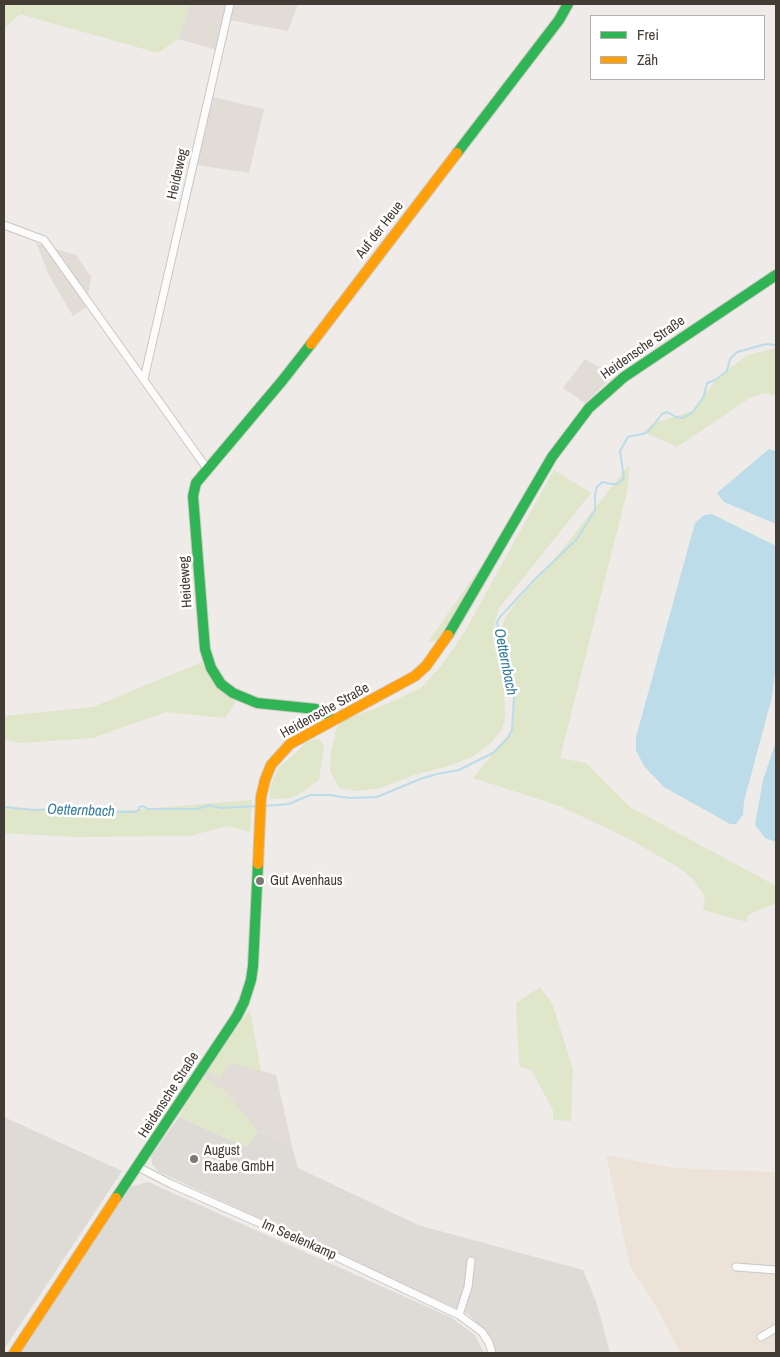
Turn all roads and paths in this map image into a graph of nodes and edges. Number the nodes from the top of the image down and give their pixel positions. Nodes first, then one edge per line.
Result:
1 (230, 4) edge
2 (568, 4) edge
3 (4, 225) edge
4 (776, 275) edge
5 (144, 379) junction
6 (208, 470) junction
7 (331, 721) junction
8 (138, 1167) junction
9 (471, 1262) dead end
10 (736, 1267) dead end
11 (776, 1270) edge
12 (776, 1274) edge
13 (459, 1314) junction
14 (776, 1328) edge
15 (761, 1337) dead end
16 (14, 1353) edge
17 (492, 1353) edge

1 - 5 street, Heideweg
2 - 6 main road, Auf der Heue
3 - 5 street
4 - 7 main road, Heidensche Straße
5 - 6 street
6 - 7 main road, Heideweg
7 - 8 main road, Heidensche Straße
8 - 13 street, Im Seelenkamp
8 - 16 main road, Heidensche Straße
9 - 13 street
10 - 11 street
11 - 12 street
13 - 17 street, Im Seelenkamp
14 - 15 street

